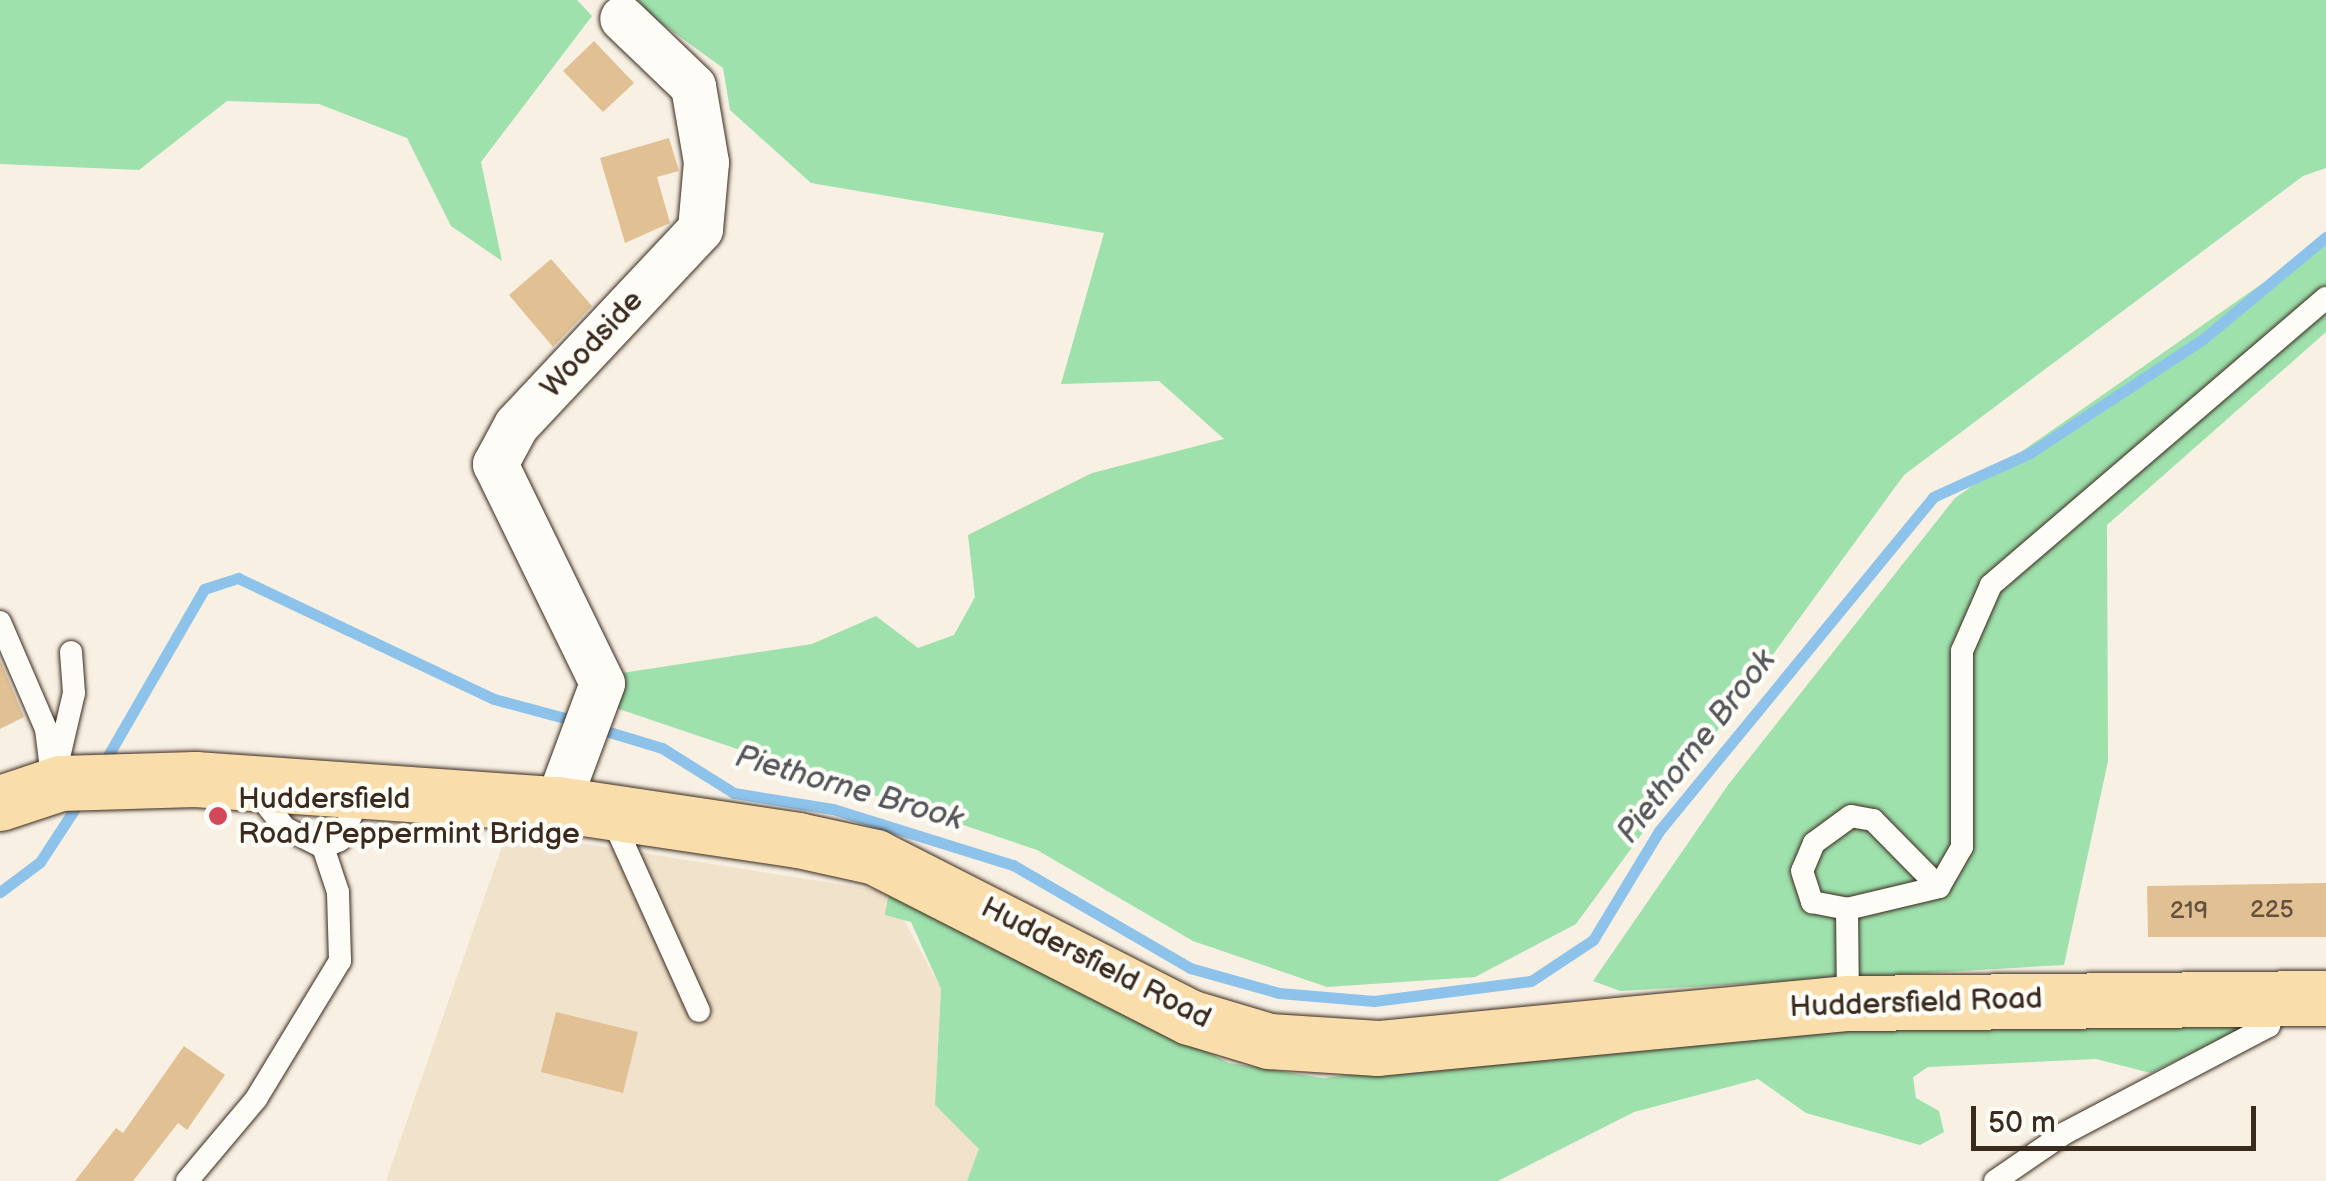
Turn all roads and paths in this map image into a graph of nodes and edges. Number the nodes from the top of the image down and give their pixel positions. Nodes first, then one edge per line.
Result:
1 (622, 18) dead end
2 (2326, 298) edge
3 (0, 622) edge
4 (71, 652) dead end
5 (249, 782) junction
6 (56, 784) junction
7 (363, 788) junction
8 (579, 795) junction
9 (0, 803) edge
10 (323, 847) junction
11 (1938, 887) junction
12 (1847, 910) junction
13 (2302, 997) edge
14 (1848, 1003) junction
15 (699, 1011) dead end
16 (187, 1181) edge
17 (1995, 1181) edge

1 - 8 street, Woodside
2 - 11 lane
3 - 6 lane
4 - 6 lane
5 - 6 main road, Huddersfield Road
5 - 7 main road, Huddersfield Road
5 - 10 lane
6 - 9 main road, Huddersfield Road
7 - 8 main road, Huddersfield Road
7 - 10 lane
8 - 14 main road, Huddersfield Road
8 - 15 lane
10 - 16 lane
11 - 12 lane
11 - 12 lane
12 - 14 lane
13 - 14 main road, Huddersfield Road
13 - 17 lane

